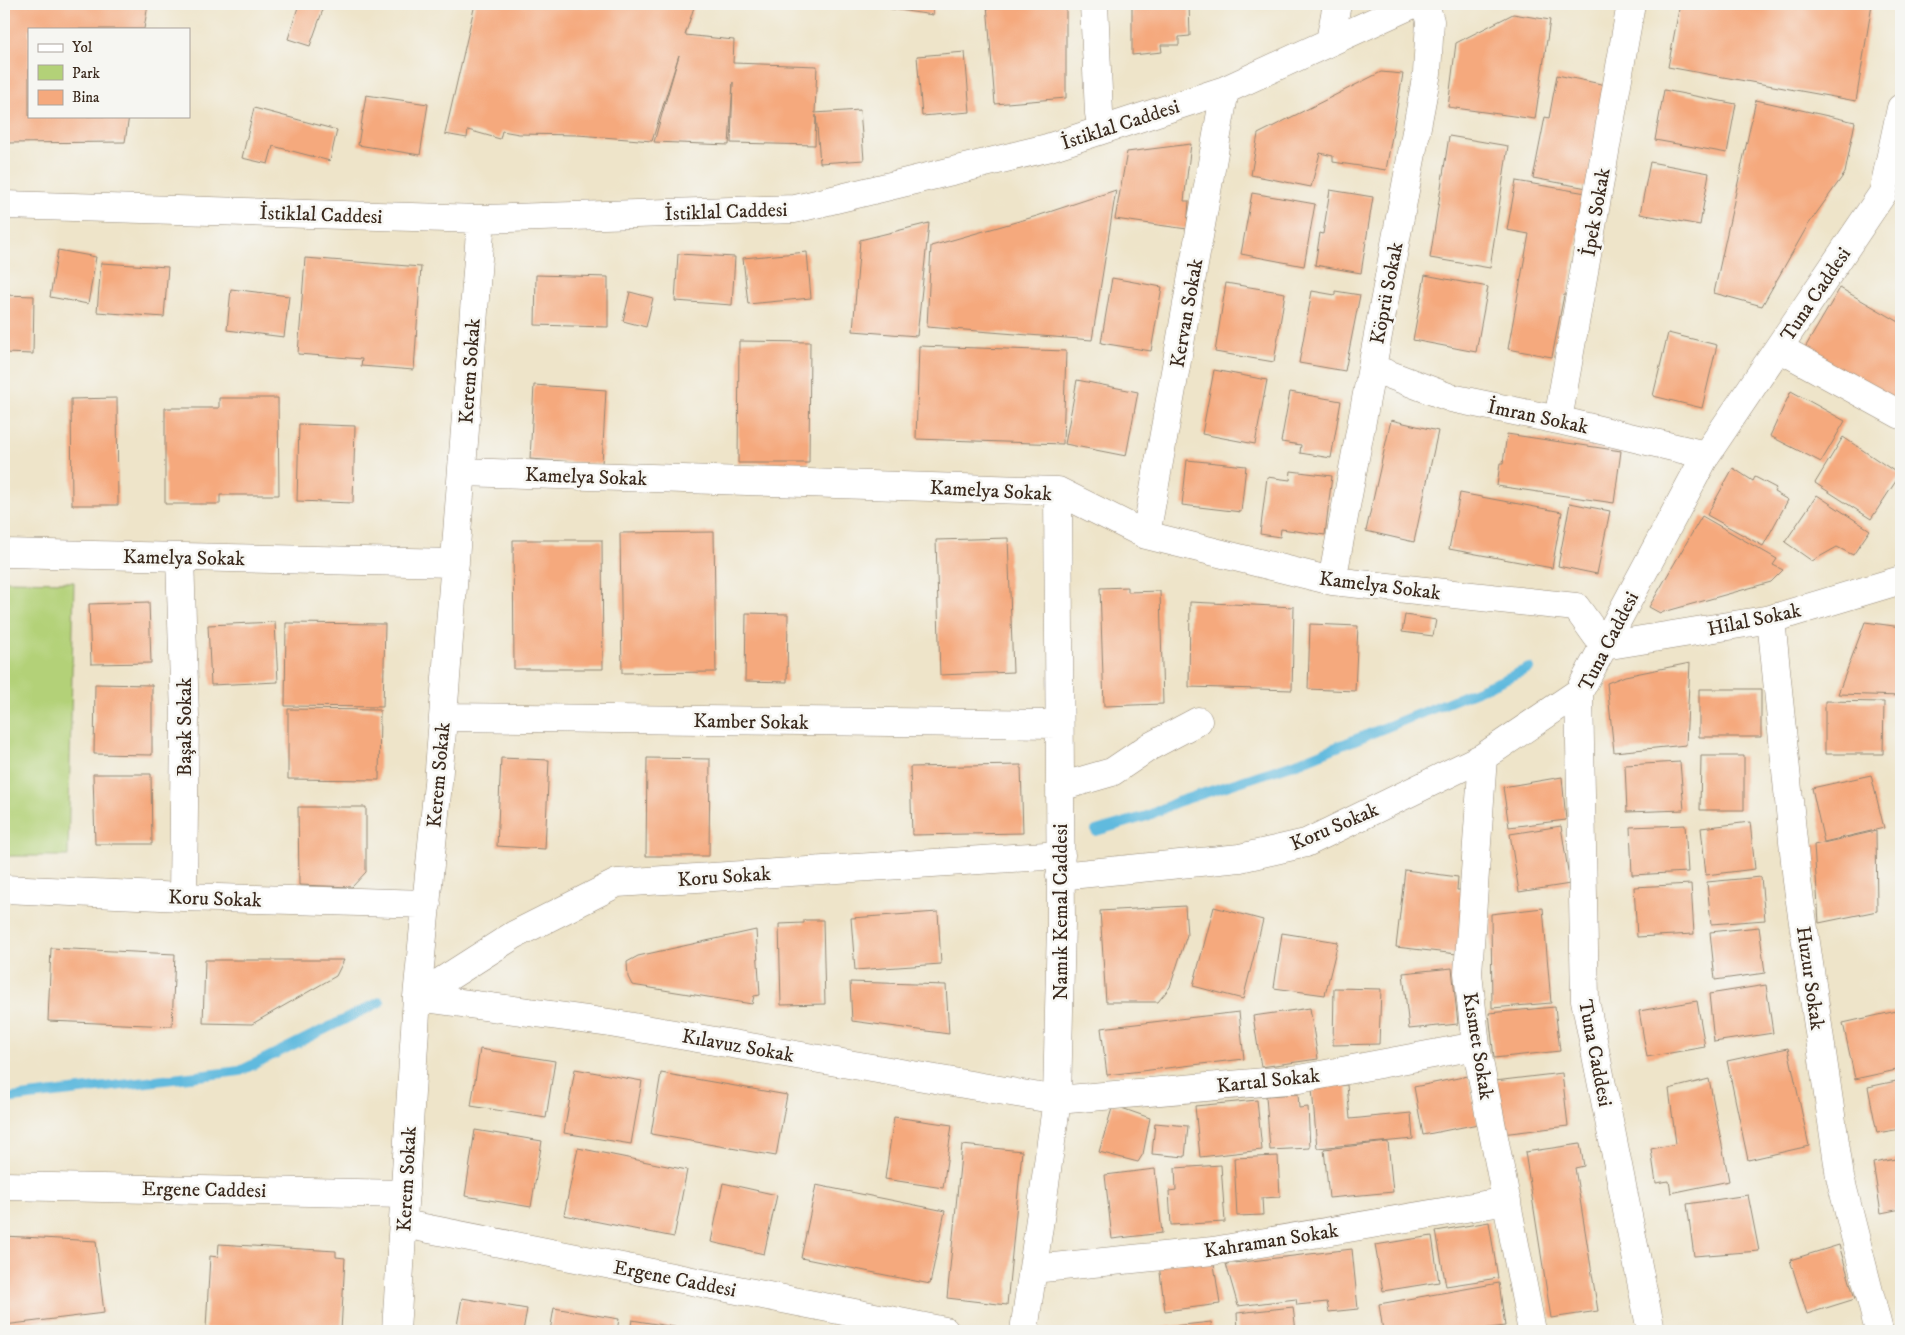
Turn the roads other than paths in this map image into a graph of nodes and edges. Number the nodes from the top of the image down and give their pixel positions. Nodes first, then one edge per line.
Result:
1 (1094, 4) edge
2 (1337, 4) edge
3 (1413, 4) edge
4 (1426, 4) edge
5 (1631, 4) edge
6 (1330, 40) junction
7 (1226, 90) junction
8 (1901, 108) edge
9 (1102, 130) junction
10 (1892, 198) edge
11 (4, 204) edge
12 (481, 219) junction
13 (1779, 348) junction
14 (1372, 368) junction
15 (1901, 415) edge
16 (1558, 420) junction
17 (1706, 455) junction
18 (462, 472) junction
19 (1058, 491) junction
20 (1146, 536) junction
21 (4, 553) edge
22 (180, 557) junction
23 (455, 563) junction
24 (1901, 580) edge
25 (1332, 581) junction
26 (1771, 619) junction
27 (1604, 646) junction
28 (1579, 692) junction
29 (443, 717) junction
30 (1198, 721) dead end
31 (1058, 724) junction
32 (1483, 757) junction
33 (1060, 787) junction
34 (1060, 866) junction
35 (4, 889) edge
36 (184, 897) junction
37 (427, 904) junction
38 (417, 997) junction
39 (1476, 1046) junction
40 (1057, 1100) junction
41 (4, 1186) edge
42 (404, 1194) junction
43 (1507, 1201) junction
44 (404, 1224) junction
45 (1033, 1269) junction
46 (396, 1331) edge
47 (945, 1331) edge
48 (1024, 1331) edge
49 (1532, 1331) edge
50 (1651, 1331) edge
51 (1879, 1331) edge

1 - 9 street
2 - 6 street
3 - 6 street, İstiklal Caddesi
4 - 14 street, Köprü Sokak
5 - 16 street, İpek Sokak
6 - 7 street, İstiklal Caddesi
7 - 9 street, İstiklal Caddesi
7 - 20 street, Kervan Sokak
8 - 10 street, Tuna Caddesi
9 - 12 street, İstiklal Caddesi
10 - 13 street, Tuna Caddesi
11 - 12 street, İstiklal Caddesi
12 - 18 street, Kerem Sokak
13 - 15 street
13 - 17 street, Tuna Caddesi
14 - 16 street, İmran Sokak
14 - 25 street, Köprü Sokak
16 - 17 street, İmran Sokak
17 - 27 street, Tuna Caddesi
18 - 19 street, Kamelya Sokak
18 - 23 street, Kerem Sokak
19 - 20 street, Kamelya Sokak
19 - 31 street, Namık Kemal Caddesi
20 - 25 street, Kamelya Sokak
21 - 22 street, Kamelya Sokak
22 - 23 street, Kamelya Sokak
22 - 36 street, Başak Sokak
23 - 29 street, Kerem Sokak
24 - 26 street, Hilal Sokak
25 - 27 street, Kamelya Sokak
26 - 27 street, Hilal Sokak
26 - 51 street, Huzur Sokak
27 - 28 street, Tuna Caddesi
28 - 32 street, Koru Sokak
28 - 50 street, Tuna Caddesi
29 - 31 street, Kamber Sokak
29 - 37 street, Kerem Sokak
30 - 33 street
31 - 33 street, Namık Kemal Caddesi
32 - 34 street, Koru Sokak
32 - 39 street, Kısmet Sokak
33 - 34 street, Namık Kemal Caddesi
34 - 38 street, Koru Sokak
34 - 40 street, Namık Kemal Caddesi
35 - 36 street, Koru Sokak
36 - 37 street, Koru Sokak
37 - 38 street, Kerem Sokak
38 - 40 street, Kılavuz Sokak
38 - 42 street, Kerem Sokak
39 - 40 street, Kartal Sokak
39 - 43 street, Kısmet Sokak
40 - 45 street, Namık Kemal Caddesi
41 - 42 street, Ergene Caddesi
42 - 44 street, Kerem Sokak
43 - 45 street, Kahraman Sokak
43 - 49 street, Kısmet Sokak
44 - 46 street, Kerem Sokak
44 - 47 street, Ergene Caddesi
45 - 48 street, Namık Kemal Caddesi

